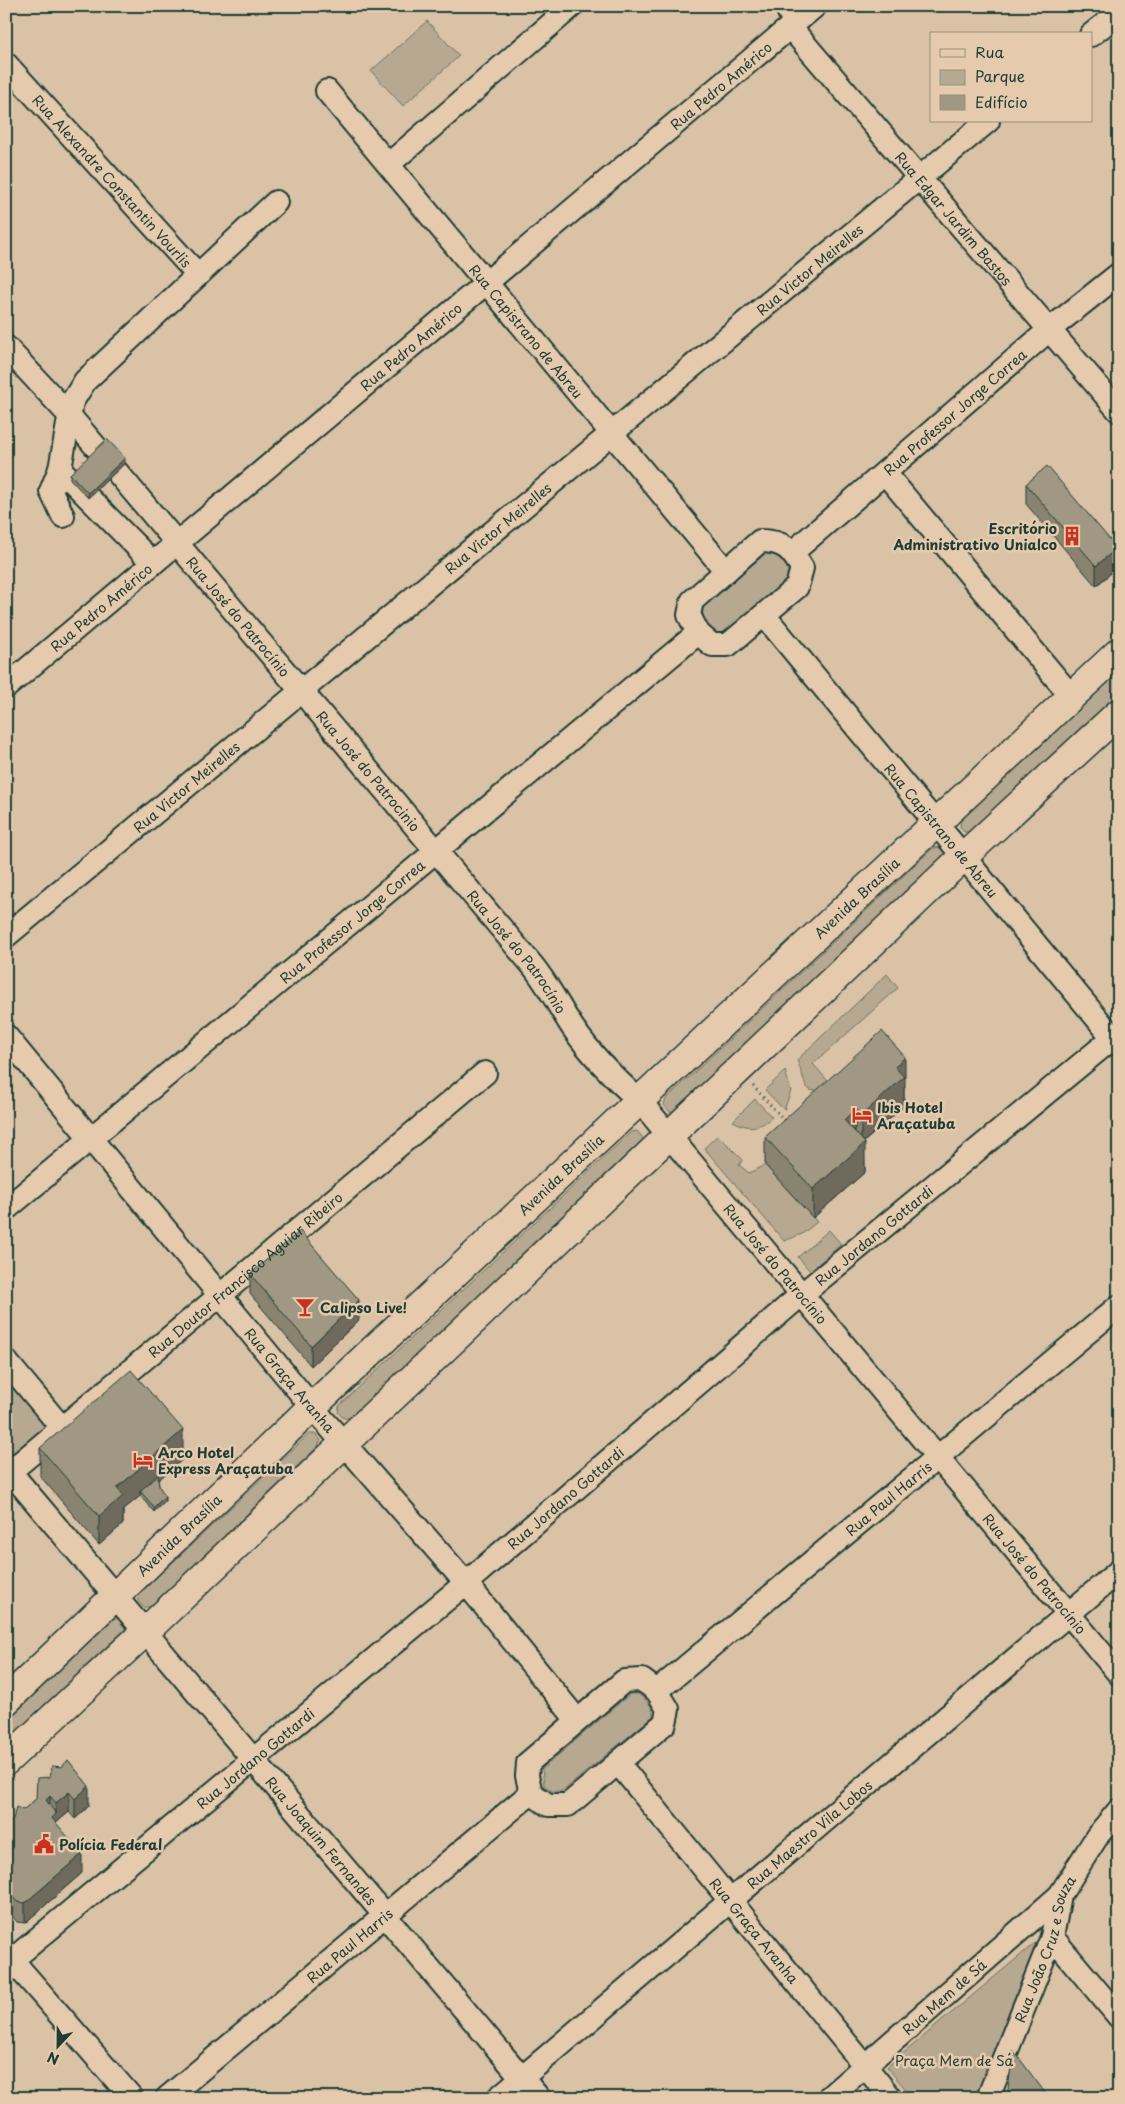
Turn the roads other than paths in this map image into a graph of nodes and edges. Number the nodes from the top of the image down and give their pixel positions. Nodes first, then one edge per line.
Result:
1 (572, 6) edge
2 (781, 6) edge
3 (815, 6) edge
4 (1119, 13) edge
5 (790, 27) junction
6 (1092, 34) edge
7 (6, 64) edge
8 (328, 91) dead end
9 (987, 122) edge
10 (389, 164) junction
11 (920, 178) junction
12 (276, 202) dead end
13 (1119, 274) edge
14 (198, 275) junction
15 (487, 283) junction
16 (1050, 330) junction
17 (6, 347) edge
18 (1119, 411) edge
19 (69, 415) junction
20 (612, 433) junction
21 (60, 469) junction
22 (885, 474) junction
23 (129, 487) junction
24 (101, 511) junction
25 (64, 516) dead end
26 (177, 543) junction
27 (793, 552) junction
28 (154, 563) junction
29 (726, 572) junction
30 (764, 615) junction
31 (698, 633) junction
32 (1119, 652) edge
33 (6, 687) edge
34 (300, 692) junction
35 (1071, 696) junction
36 (1119, 713) edge
37 (936, 823) junction
38 (436, 851) junction
39 (964, 856) junction
40 (6, 936) edge
41 (6, 1036) edge
42 (1117, 1039) edge
43 (485, 1073) dead end
44 (640, 1101) junction
45 (670, 1136) junction
46 (90, 1138) junction
47 (6, 1209) edge
48 (801, 1295) junction
49 (220, 1296) junction
50 (1119, 1306) edge
51 (6, 1361) edge
52 (312, 1407) junction
53 (62, 1428) junction
54 (344, 1443) junction
55 (936, 1458) junction
56 (8, 1472) edge
57 (1119, 1571) edge
58 (466, 1582) junction
59 (116, 1596) junction
60 (1067, 1614) junction
61 (146, 1632) junction
62 (1119, 1674) edge
63 (657, 1691) junction
64 (6, 1701) edge
65 (577, 1720) junction
66 (254, 1759) junction
67 (6, 1761) edge
68 (618, 1763) junction
69 (531, 1793) junction
70 (1119, 1810) edge
71 (1060, 1895) junction
72 (730, 1901) junction
73 (386, 1916) junction
74 (1052, 1937) junction
75 (9, 1957) edge
76 (1119, 2017) edge
77 (865, 2066) junction
78 (522, 2078) junction
79 (132, 2098) edge
80 (167, 2098) edge
81 (498, 2098) edge
82 (539, 2098) edge
83 (828, 2098) edge
84 (891, 2098) edge
85 (988, 2098) edge

1 - 10 street
2 - 5 lane
3 - 5 street, Rua Pedro Américo
4 - 6 street
5 - 11 street, Rua Edgar Jardim Bastos
5 - 15 street, Rua Pedro Américo
7 - 14 street, Rua Alexandre Constantin Vourlis
8 - 10 street, Rua Capistrano de Abreu
9 - 11 street, Rua Victor Meirelles
10 - 15 street, Rua Capistrano de Abreu
11 - 16 street, Rua Edgar Jardim Bastos
11 - 20 street, Rua Victor Meirelles
12 - 14 street
13 - 16 street, Rua Professor Jorge Correa
14 - 19 street
15 - 20 street, Rua Capistrano de Abreu
15 - 26 street, Rua Pedro Américo
16 - 18 street, Rua Edgar Jardim Bastos
16 - 22 street, Rua Professor Jorge Correa
17 - 19 street
19 - 21 street
19 - 23 street
20 - 29 street, Rua Capistrano de Abreu
20 - 34 street, Rua Victor Meirelles
21 - 24 street
21 - 25 street
22 - 27 street, Rua Professor Jorge Correa
22 - 35 street
23 - 24 street
23 - 26 street
24 - 28 street
26 - 28 street, Rua Pedro Américo
26 - 34 street, Rua José do Patrocínio
27 - 29 street
27 - 30 street
28 - 33 street, Rua Pedro Américo
29 - 31 street
30 - 31 street
30 - 37 street, Rua Capistrano de Abreu
31 - 38 street, Rua Professor Jorge Correa
32 - 35 main road, Avenida Brasília
34 - 38 street, Rua José do Patrocinio
34 - 40 street, Rua Victor Meirelles
35 - 37 main road, Avenida Brasília
36 - 39 main road
37 - 39 street, Rua Capistrano de Abreu
37 - 44 main road, Avenida Brasília
38 - 44 street, Rua José do Patrocínio
38 - 46 street, Rua Professor Jorge Correa
39 - 42 street, Rua Capistrano de Abreu
39 - 45 main road
41 - 46 street, Rua Graça Aranha
42 - 48 street, Rua Jordano Gottardi
43 - 49 street, Rua Doutor Francisco Aguiar Ribeiro
44 - 45 street, Rua José do Patrocínio
44 - 52 main road, Avenida Brasília
45 - 48 street, Rua José do Patrocínio
45 - 54 main road
46 - 47 street, Rua Professor Jorge Correa
46 - 49 street, Rua Graça Aranha
48 - 55 street, Rua José do Patrocínio
48 - 58 street, Rua Jordano Gottardi
49 - 52 street, Rua Graça Aranha
49 - 53 street, Rua Doutor Francisco Aguiar Ribeiro
50 - 55 street, Rua Paul Harris
51 - 53 street
52 - 54 street, Rua Graça Aranha
52 - 59 main road, Avenida Brasília
53 - 56 street, Rua Doutor Francisco Aguiar Ribeiro
54 - 58 street, Rua Graça Aranha
54 - 61 main road
55 - 60 street, Rua José do Patrocínio
55 - 63 street, Rua Paul Harris
56 - 59 street, Rua Joaquim Fernandes
57 - 60 street, Rua Maestro Vila Lobos
58 - 65 street, Rua Graça Aranha
58 - 66 street, Rua Jordano Gottardi
59 - 61 street, Rua Joaquim Fernandes
59 - 64 main road, Avenida Brasília
60 - 62 street, Rua José do Patrocínio
60 - 72 street, Rua Maestro Vila Lobos
61 - 66 street, Rua Joaquim Fernandes
61 - 67 main road
63 - 65 street
63 - 68 street
65 - 69 street
66 - 73 street, Rua Joaquim Fernandes
66 - 75 street, Rua Jordano Gottardi
68 - 69 street
68 - 72 street, Rua Graça Aranha
69 - 73 street, Rua Paul Harris
70 - 71 street, Rua João Cruz e Souza
71 - 74 street, Rua João Cruz e Souza
71 - 77 street, Rua Mem de Sá
72 - 77 street, Rua Graça Aranha
72 - 78 street, Rua Maestro Vila Lobos
73 - 78 street, Rua Joaquim Fernandes
73 - 80 street, Rua Paul Harris
74 - 76 street
74 - 85 street, Rua João Cruz e Souza
75 - 79 street
77 - 83 street, Rua Mem de Sá
77 - 84 street, Rua Graça Aranha
78 - 81 street, Rua Maestro Vila Lobos
78 - 82 street, Rua Joaquim Fernandes

